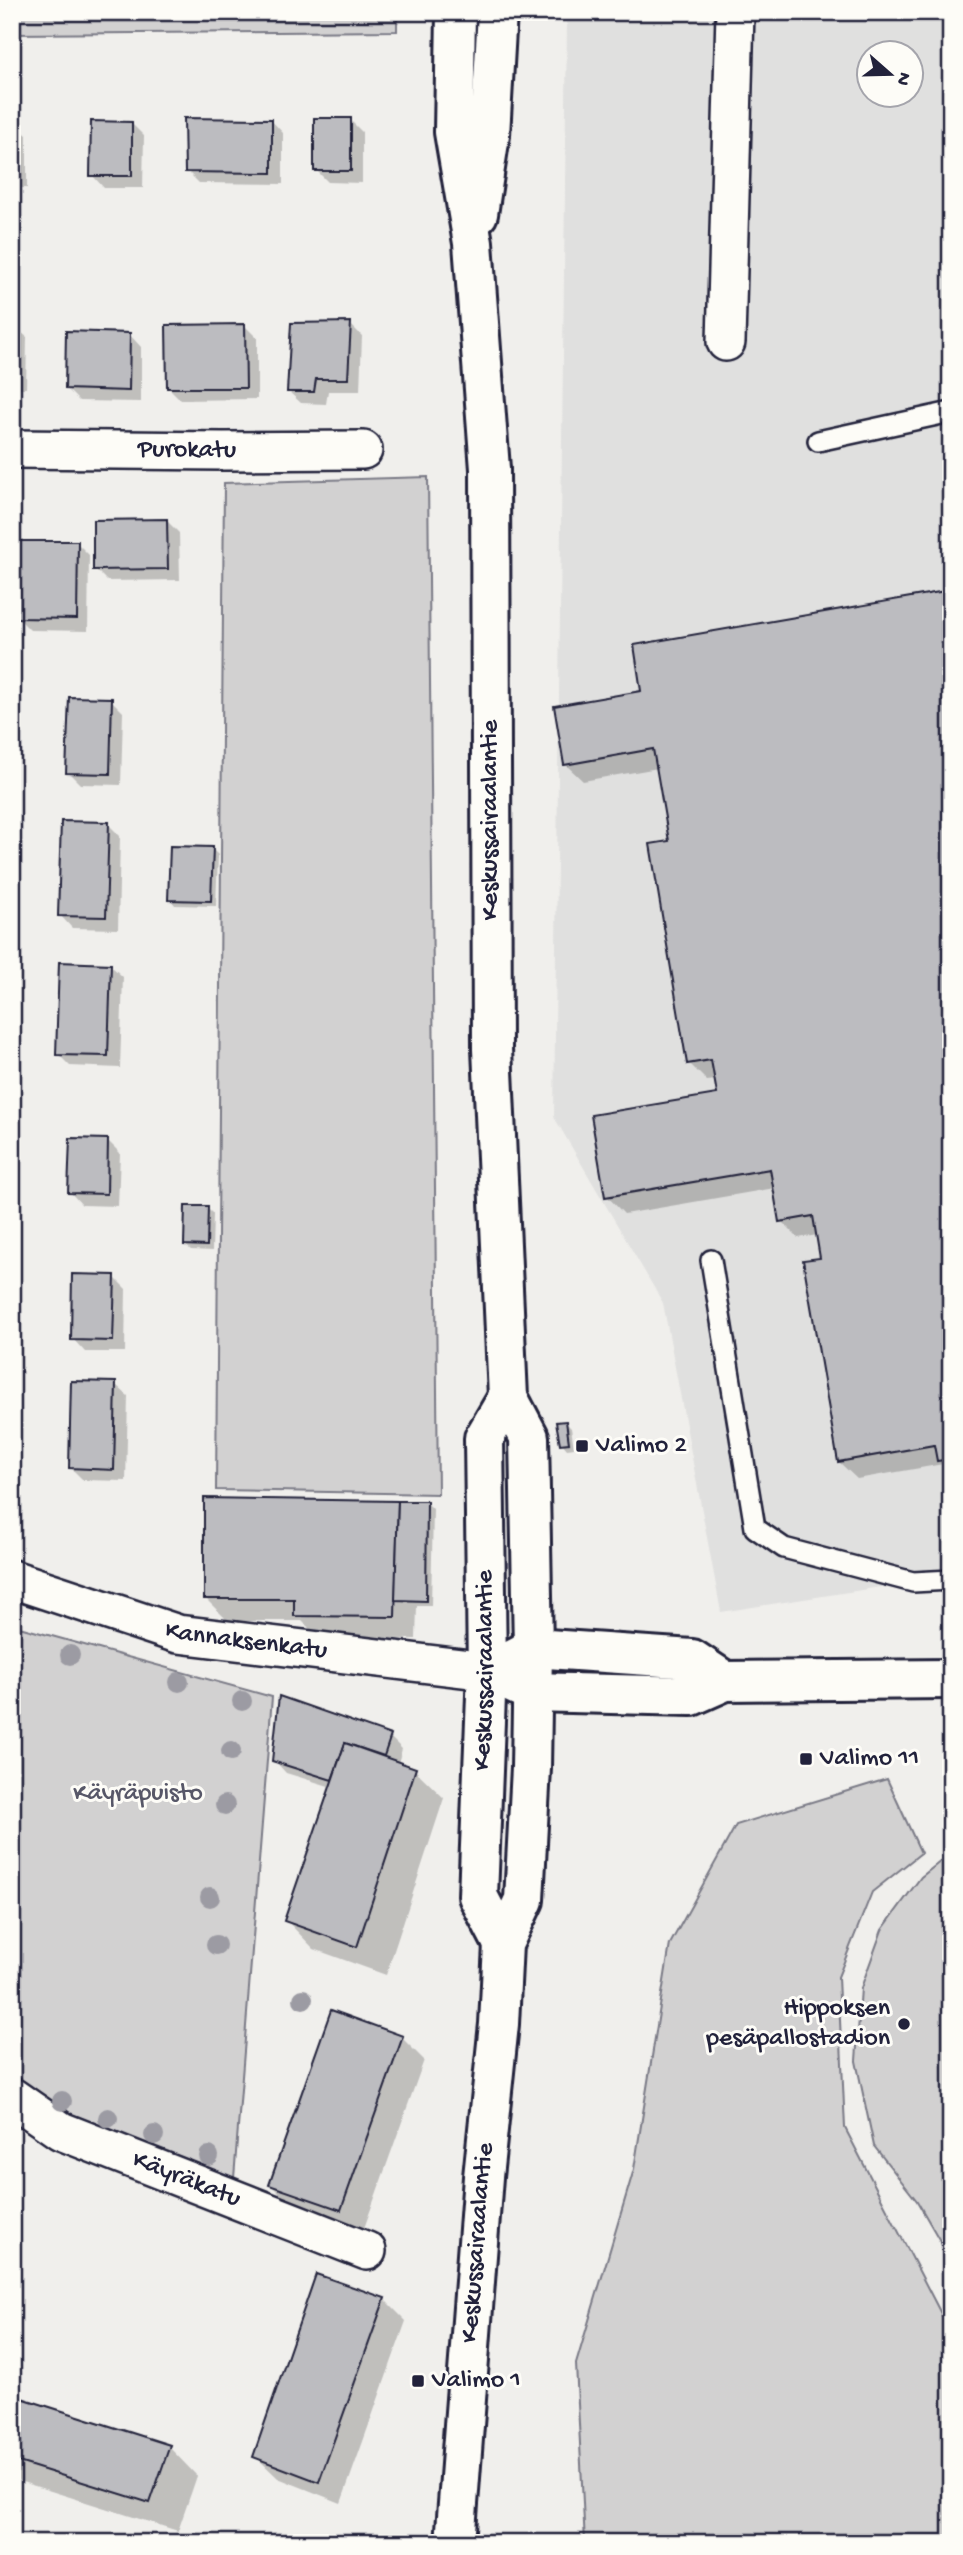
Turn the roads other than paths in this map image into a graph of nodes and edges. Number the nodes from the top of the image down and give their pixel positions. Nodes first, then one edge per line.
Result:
1 (456, 12) edge
2 (497, 12) edge
3 (735, 12) edge
4 (473, 243) junction
5 (726, 342) dead end
6 (951, 412) edge
7 (818, 441) dead end
8 (12, 449) edge
9 (363, 450) dead end
10 (711, 1260) dead end
11 (508, 1397) junction
12 (12, 1579) edge
13 (951, 1580) edge
14 (533, 1648) junction
15 (487, 1671) junction
16 (951, 1679) edge
17 (708, 1689) junction
18 (531, 1692) junction
19 (503, 1944) junction
20 (12, 2097) edge
21 (367, 2250) dead end
22 (455, 2543) edge

1 - 4 main road, Keskussairaalantie
2 - 4 main road, Keskussairaalantie
3 - 5 street
4 - 11 main road, Keskussairaalantie
6 - 7 lane
8 - 9 street, Purokatu
10 - 13 lane
11 - 14 main road, Keskussairaalantie
11 - 15 main road, Keskussairaalantie
12 - 15 street, Kannaksenkatu
14 - 15 main road
14 - 17 main road
14 - 18 main road, Keskussairaalantie
15 - 18 main road
15 - 19 main road, Keskussairaalantie
16 - 17 main road
17 - 18 main road
18 - 19 main road, Keskussairaalantie
19 - 22 main road, Keskussairaalantie
20 - 21 street, Käyräkatu

